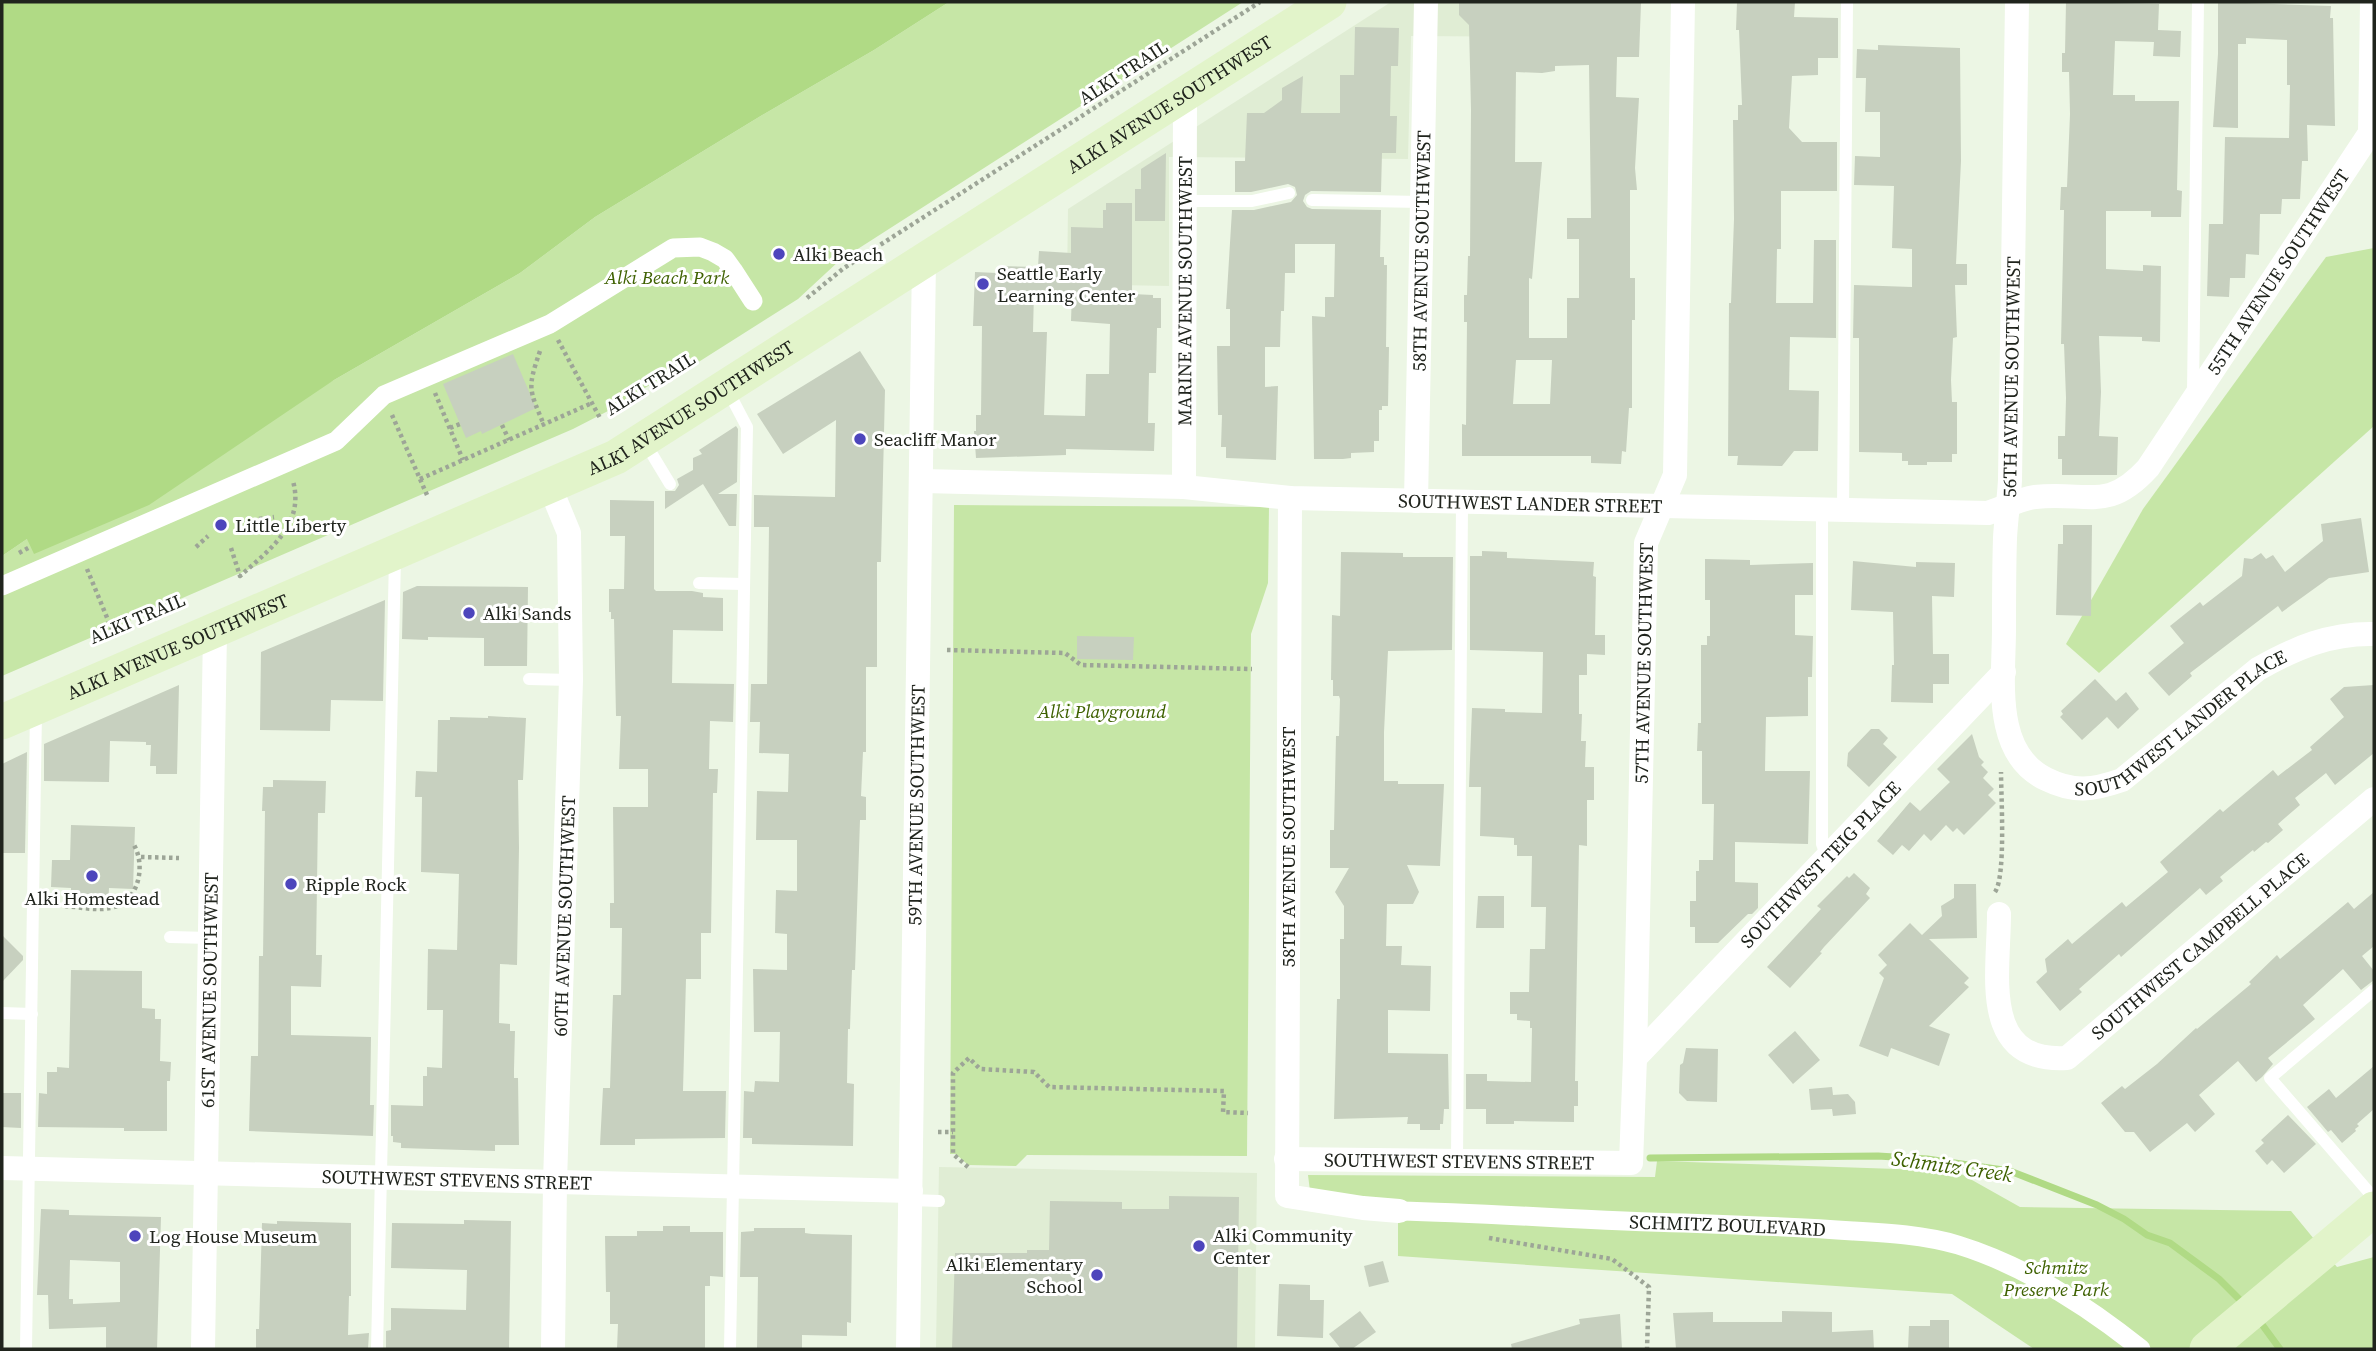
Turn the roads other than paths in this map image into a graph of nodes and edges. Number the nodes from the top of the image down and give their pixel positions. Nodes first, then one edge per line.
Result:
1 (1329, 2) edge
2 (1426, 2) edge
3 (1683, 2) edge
4 (1847, 2) edge
5 (2017, 2) edge
6 (2198, 2) edge
7 (2372, 2) edge
8 (1185, 94) junction
9 (1289, 193) dead end
10 (1312, 200) dead end
11 (1185, 201) junction
12 (1422, 202) junction
13 (924, 260) junction
14 (753, 301) dead end
15 (726, 389) junction
16 (2193, 399) junction
17 (644, 441) junction
18 (922, 481) junction
19 (2134, 483) joint
20 (670, 484) dead end
21 (550, 487) junction
22 (1184, 487) junction
23 (1290, 498) junction
24 (1416, 501) junction
25 (1462, 503) junction
26 (2008, 506) junction
27 (1661, 507) junction
28 (1832, 509) junction
29 (395, 554) junction
30 (699, 583) dead end
31 (744, 584) junction
32 (2, 586) edge
33 (215, 631) junction
34 (2365, 634) edge
35 (728, 654) dead end
36 (743, 654) junction
37 (2004, 672) junction
38 (530, 679) dead end
39 (571, 680) junction
40 (36, 707) junction
41 (2, 722) edge
42 (2015, 749) joint
43 (2374, 799) edge
44 (1828, 857) junction
45 (1993, 907) road end
46 (170, 937) dead end
47 (210, 938) junction
48 (2374, 990) edge
49 (2, 1013) edge
50 (32, 1014) junction
51 (1635, 1058) junction
52 (1286, 1159) junction
53 (1457, 1161) junction
54 (1631, 1163) joint
55 (2, 1168) edge
56 (30, 1168) junction
57 (206, 1173) junction
58 (381, 1177) junction
59 (555, 1182) junction
60 (733, 1186) junction
61 (911, 1195) junction
62 (1287, 1196) joint
63 (2374, 1198) edge
64 (939, 1200) dead end
65 (1399, 1210) joint
66 (2361, 1220) edge
67 (26, 1349) edge
68 (203, 1349) edge
69 (377, 1349) edge
70 (553, 1349) edge
71 (730, 1349) edge
72 (908, 1349) edge
73 (2141, 1349) edge
74 (2207, 1349) edge

1 - 8 main road, ALKI AVENUE SOUTHWEST
2 - 12 street, 58TH AVENUE SOUTHWEST
3 - 27 street, 57TH AVENUE SOUTHWEST
4 - 28 lane
5 - 26 street, 56TH AVENUE SOUTHWEST
6 - 16 lane
7 - 16 street, 55TH AVENUE SOUTHWEST
8 - 11 street, MARINE AVENUE SOUTHWEST
8 - 13 main road, ALKI AVENUE SOUTHWEST
9 - 11 lane
10 - 12 lane
11 - 22 street, MARINE AVENUE SOUTHWEST
12 - 24 street, 58TH AVENUE SOUTHWEST
13 - 15 main road, ALKI AVENUE SOUTHWEST
13 - 18 street, 59TH AVENUE SOUTHWEST
14 - 32 street
15 - 17 main road, ALKI AVENUE SOUTHWEST
15 - 31 lane
16 - 19 street, 55TH AVENUE SOUTHWEST
17 - 20 lane
17 - 21 main road, ALKI AVENUE SOUTHWEST
18 - 22 street, SOUTHWEST LANDER STREET
18 - 61 street, 59TH AVENUE SOUTHWEST
19 - 26 street, SOUTHWEST LANDER STREET
21 - 29 main road, ALKI AVENUE SOUTHWEST
21 - 39 street, 60TH AVENUE SOUTHWEST
22 - 23 street, SOUTHWEST LANDER STREET
23 - 24 street, SOUTHWEST LANDER STREET
23 - 52 street, 58TH AVENUE SOUTHWEST
24 - 25 street, SOUTHWEST LANDER STREET
25 - 27 street, SOUTHWEST LANDER STREET
25 - 53 lane
26 - 28 street, SOUTHWEST LANDER STREET
26 - 37 street, 56TH AVENUE SOUTHWEST
27 - 28 street, SOUTHWEST LANDER STREET
27 - 51 street, 57TH AVENUE SOUTHWEST
28 - 44 lane
29 - 33 main road, ALKI AVENUE SOUTHWEST
29 - 58 lane
30 - 31 lane
31 - 36 lane
33 - 40 main road, ALKI AVENUE SOUTHWEST
33 - 47 street, 61ST AVENUE SOUTHWEST
34 - 42 street, SOUTHWEST LANDER PLACE
35 - 36 lane
36 - 60 lane
37 - 42 street, 56TH AVENUE SOUTHWEST
37 - 44 street, SOUTHWEST TEIG PLACE
38 - 39 lane
39 - 59 street, 60TH AVENUE SOUTHWEST
40 - 41 main road, ALKI AVENUE SOUTHWEST
40 - 50 lane
43 - 45 street, SOUTHWEST CAMPBELL PLACE
44 - 51 street, SOUTHWEST TEIG PLACE
46 - 47 lane
47 - 57 street, 61ST AVENUE SOUTHWEST
48 - 63 lane
49 - 50 lane
50 - 56 lane
51 - 54 street, 57TH AVENUE SOUTHWEST
52 - 53 street, SOUTHWEST STEVENS STREET
52 - 62 street, 58TH AVENUE SOUTHWEST
53 - 54 street, SOUTHWEST STEVENS STREET
55 - 56 street, SOUTHWEST STEVENS STREET
56 - 57 street, SOUTHWEST STEVENS STREET
56 - 67 lane
57 - 58 street, SOUTHWEST STEVENS STREET
57 - 68 street, 61ST AVENUE SOUTHWEST
58 - 59 street, SOUTHWEST STEVENS STREET
58 - 69 lane
59 - 60 street, SOUTHWEST STEVENS STREET
59 - 70 street, 60TH AVENUE SOUTHWEST
60 - 61 street, SOUTHWEST STEVENS STREET
60 - 71 lane
61 - 64 lane
61 - 72 street, 59TH AVENUE SOUTHWEST
62 - 65 street, SCHMITZ BOULEVARD
65 - 73 street, SCHMITZ BOULEVARD
66 - 74 main road

